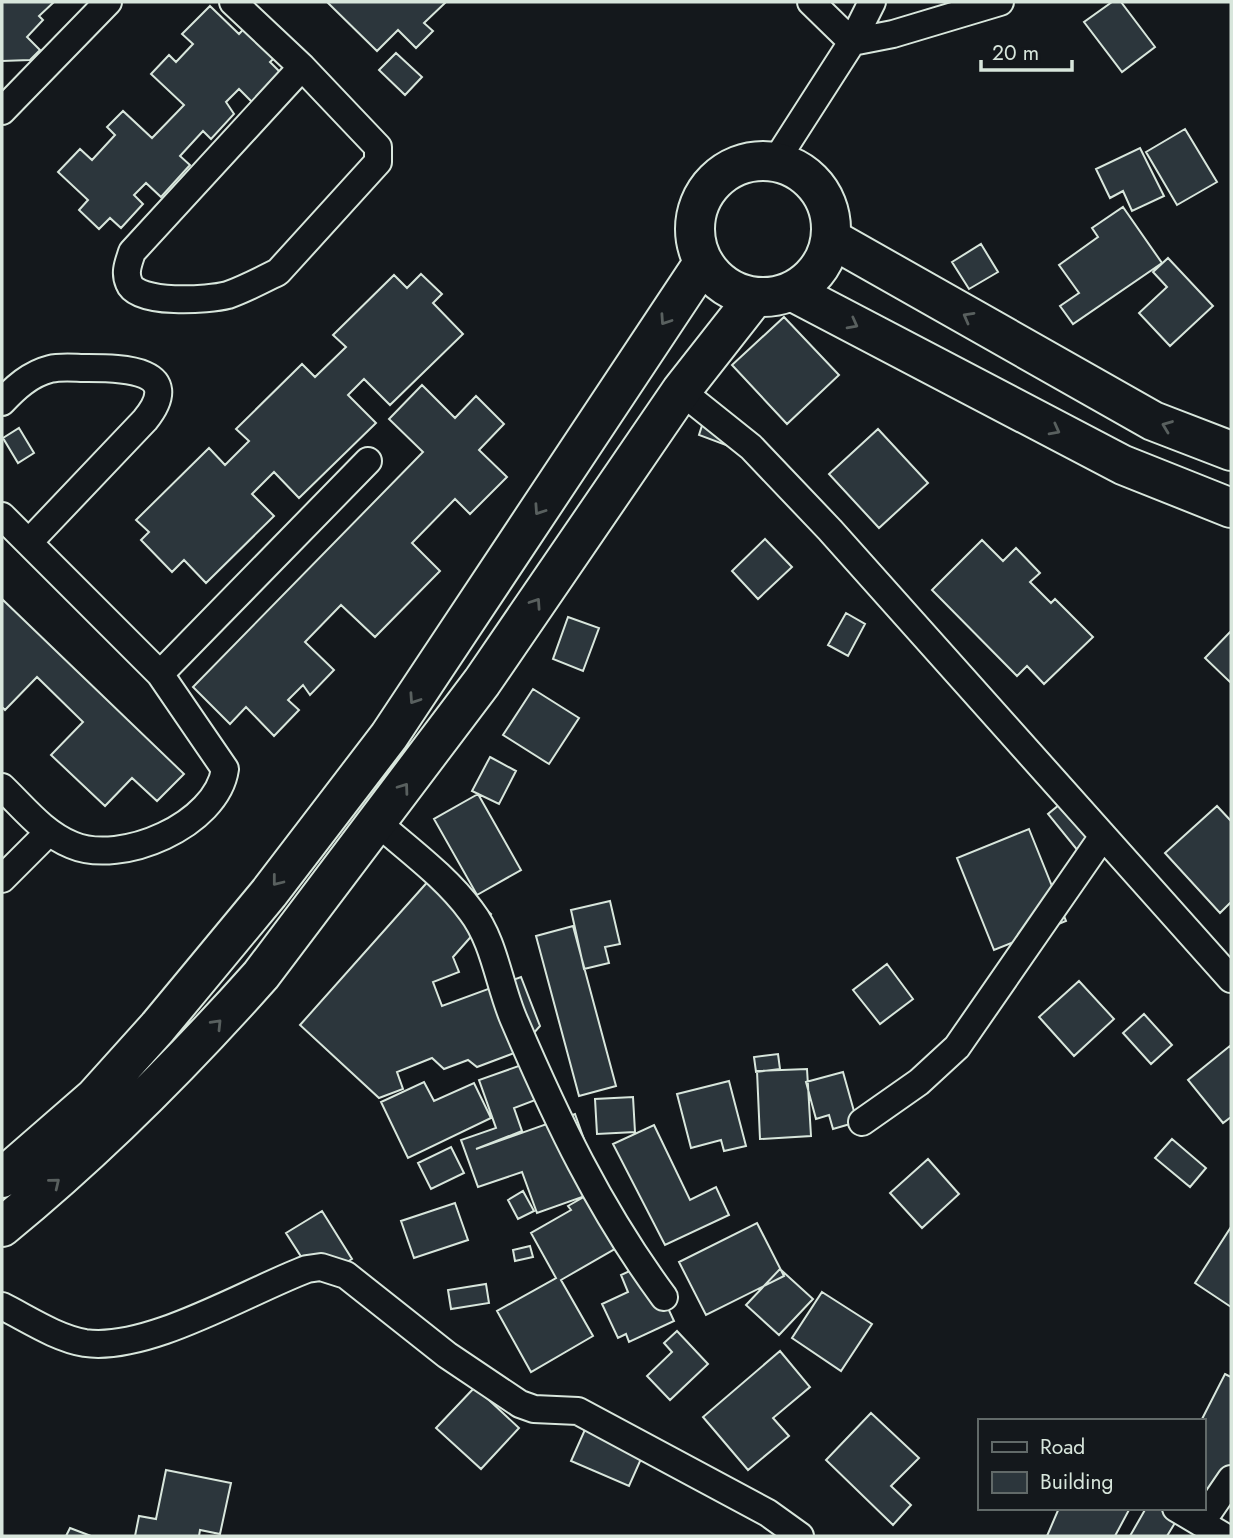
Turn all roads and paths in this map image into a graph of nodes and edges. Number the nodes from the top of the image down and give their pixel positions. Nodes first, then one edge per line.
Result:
1 (108, 2) edge
2 (233, 2) edge
3 (811, 2) edge
4 (1000, 2) edge
5 (868, 4) edge
6 (893, 34) junction
7 (852, 42) junction
8 (302, 67) junction
9 (2, 111) edge
10 (775, 162) junction
11 (832, 239) junction
12 (703, 263) junction
13 (793, 292) junction
14 (754, 298) junction
15 (681, 391) junction
16 (2, 402) edge
17 (1231, 451) edge
18 (368, 461) dead end
19 (1229, 509) edge
20 (2, 516) edge
21 (30, 541) junction
22 (160, 674) junction
23 (2, 787) edge
24 (378, 823) junction
25 (48, 833) junction
26 (1103, 836) junction
27 (2, 879) edge
28 (1231, 979) edge
29 (862, 1122) dead end
30 (2, 1178) edge
31 (2, 1227) edge
32 (664, 1297) dead end
33 (2, 1306) edge
34 (1231, 1479) edge
35 (1179, 1510) edge
36 (1212, 1530) edge
37 (800, 1536) edge

1 - 9 street
2 - 8 street
3 - 7 street
4 - 6 street
5 - 6 street
5 - 7 street
6 - 7 street
7 - 10 street
8 - 8 street
10 - 11 street
10 - 12 street
11 - 13 street
17 -> 11 street
12 - 14 street
12 -> 30 street
13 - 14 street
13 -> 19 street
14 - 15 street
24 -> 15 street
15 - 26 street
16 - 21 street
18 - 22 street
20 - 21 street
21 - 22 street
22 - 25 street
23 - 25 street
31 -> 24 street
24 - 32 street
25 - 27 street
26 - 28 street
26 - 29 street
33 - 37 street
34 - 36 street
35 - 36 street

